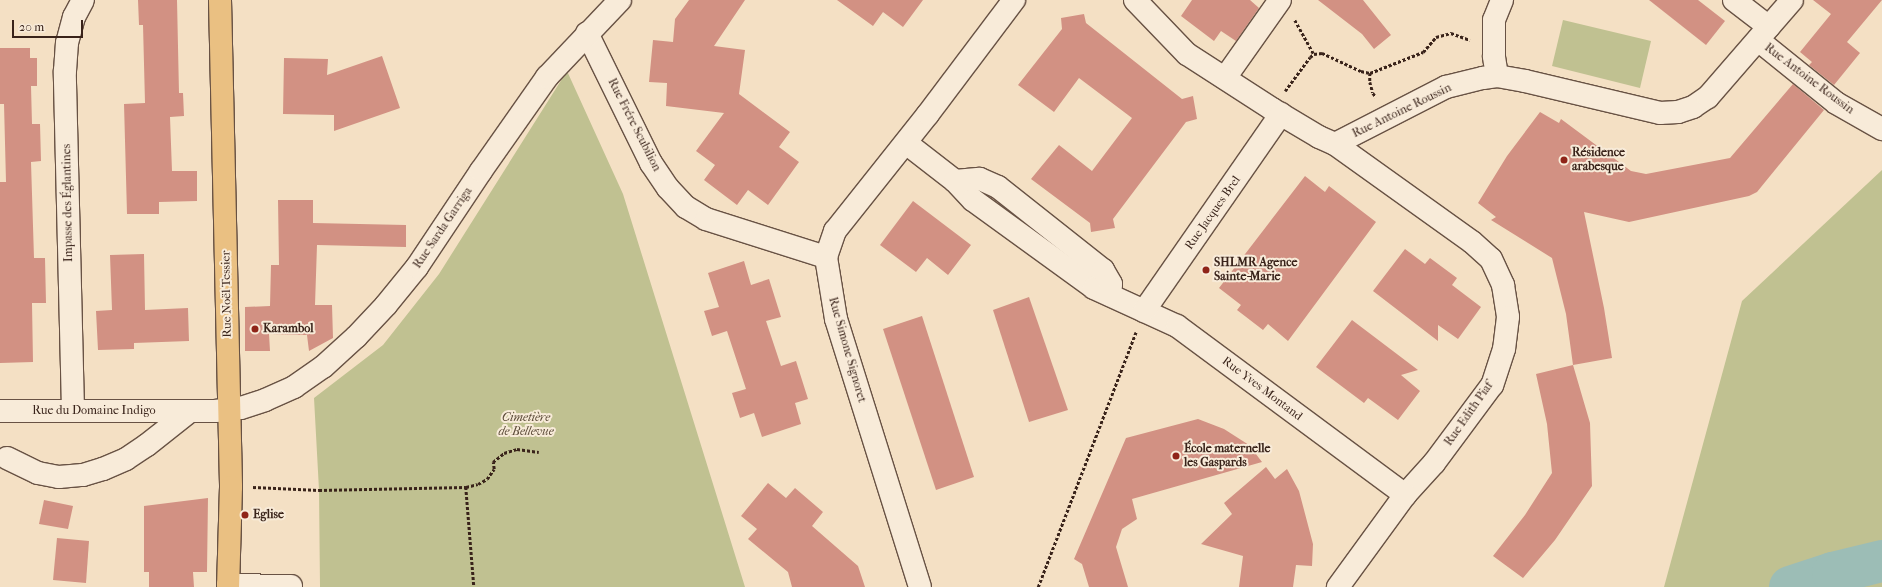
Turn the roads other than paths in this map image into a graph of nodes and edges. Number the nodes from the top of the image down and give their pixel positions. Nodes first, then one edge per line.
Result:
1 (83, 0) edge
2 (220, 0) edge
3 (620, 0) edge
4 (1014, 0) edge
5 (1134, 0) edge
6 (1502, 0) edge
7 (1734, 0) edge
8 (1792, 0) edge
9 (1285, 7) edge
10 (587, 33) junction
11 (1763, 34) junction
12 (1495, 66) junction
13 (1225, 78) junction
14 (1277, 112) junction
15 (1882, 130) edge
16 (906, 143) junction
17 (1335, 144) junction
18 (826, 257) junction
19 (1144, 311) junction
20 (73, 410) junction
21 (229, 410) junction
22 (0, 411) edge
23 (189, 412) junction
24 (7, 458) dead end
25 (1405, 495) junction
26 (228, 586) edge
27 (291, 586) dead end
28 (920, 587) edge
29 (1338, 587) edge

1 - 20 street, Impasse des Églantines
2 - 21 main road, Rue Noël Tessier
3 - 10 street, Rue Sarda Garriga
4 - 16 street, Rue Simone Signoret
5 - 13 street
6 - 12 street
7 - 11 street
8 - 11 street, Rue Antoine Roussin
9 - 13 street
10 - 18 street, Rue Frére Scubilion
10 - 21 street, Rue Sarda Garriga
11 - 12 street, Rue Antoine Roussin
11 - 15 street, Rue Antoine Roussin
12 - 17 street, Rue Antoine Roussin
13 - 14 street
14 - 17 street
14 - 19 street, Rue Jacques Brel
16 - 18 street, Rue Simone Signoret
16 - 19 street, Rue Yves Montand
17 - 25 street, Rue Edith Piaf
18 - 28 street, Rue Simone Signoret
19 - 25 street, Rue Yves Montand
20 - 22 street, Rue du Domaine Indigo
20 - 23 street, Rue du Domaine Indigo
21 - 23 street, Rue du Domaine Indigo
21 - 26 main road, Rue Noël Tessier
23 - 24 street, Rue du Domaine Indigo
25 - 29 street, Rue Edith Piaf
26 - 27 street

